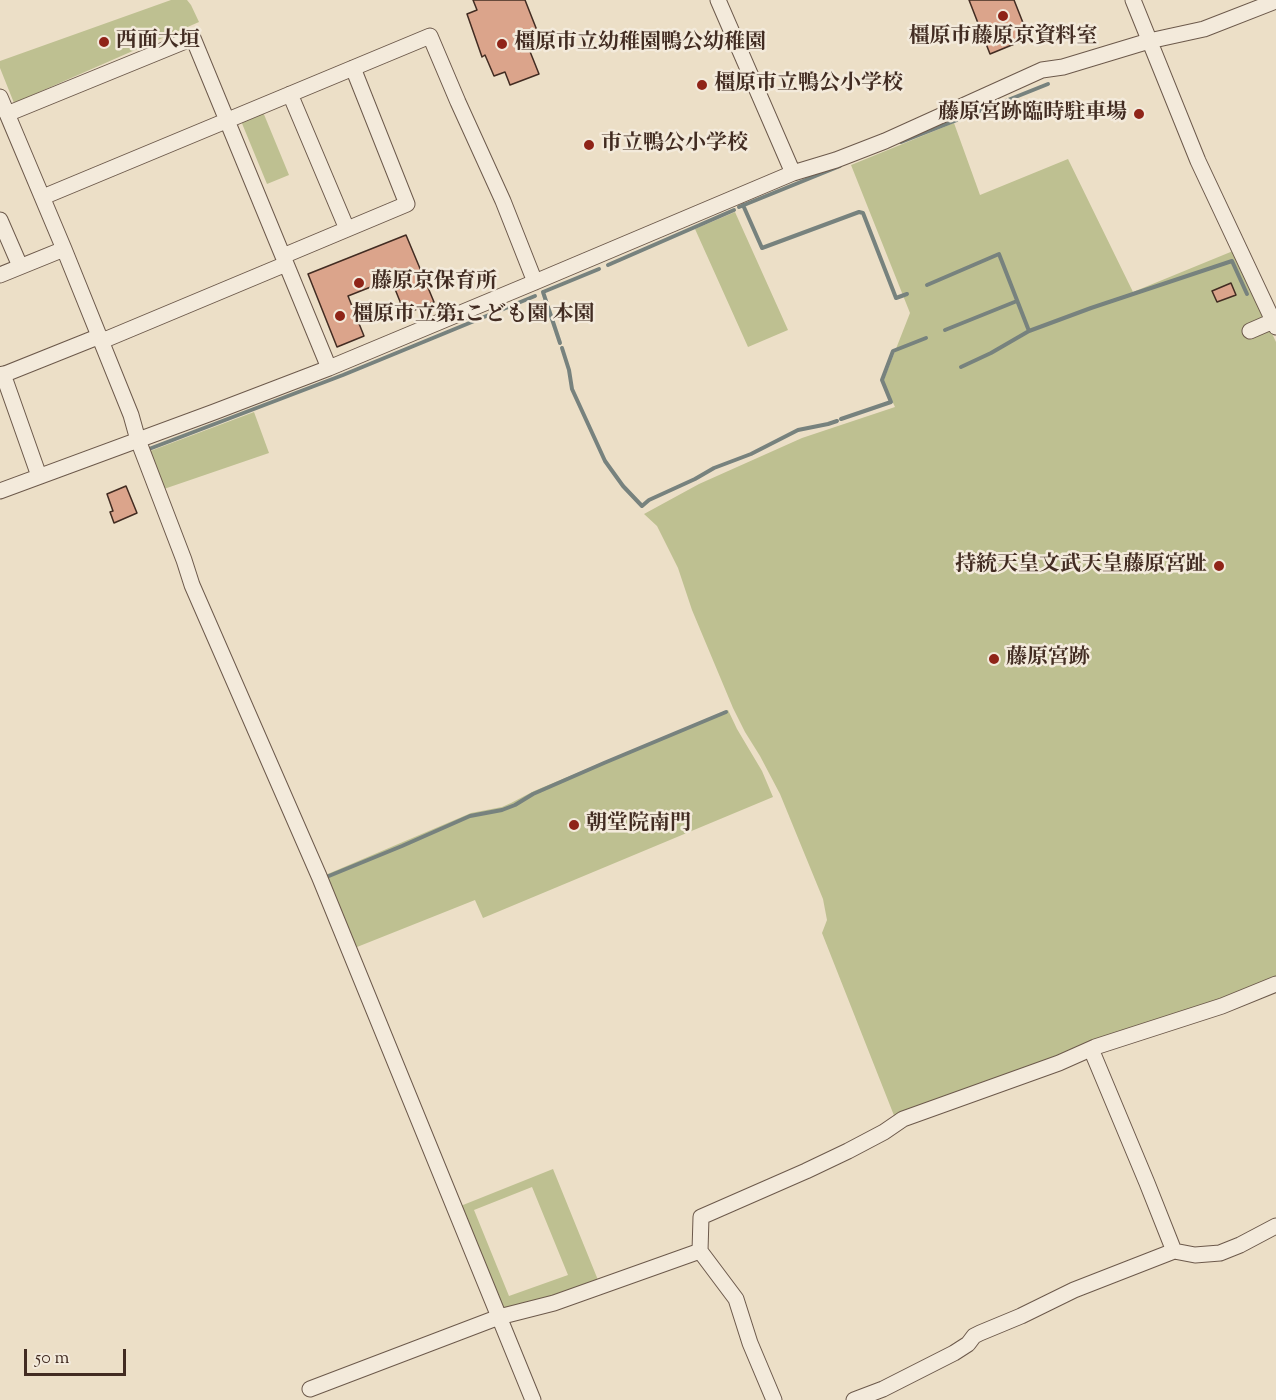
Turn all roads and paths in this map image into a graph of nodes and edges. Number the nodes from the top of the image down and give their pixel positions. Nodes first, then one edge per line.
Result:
1 (718, 0) edge
2 (1133, 0) edge
3 (1276, 1) edge
4 (1149, 40) junction
5 (353, 68) junction
6 (290, 94) junction
7 (0, 97) edge
8 (226, 120) junction
9 (6, 123) edge
10 (793, 173) junction
11 (42, 196) junction
12 (0, 220) edge
13 (347, 229) junction
14 (64, 249) junction
15 (284, 260) junction
16 (20, 266) junction
17 (0, 275) edge
18 (535, 282) junction
19 (1275, 324) edge
20 (1250, 332) dead end
21 (101, 338) junction
22 (328, 368) junction
23 (1, 375) edge
24 (138, 440) junction
25 (39, 476) junction
26 (0, 491) edge
27 (1276, 984) edge
28 (1091, 1049) junction
29 (1276, 1226) edge
30 (700, 1251) junction
31 (1174, 1251) junction
32 (499, 1317) junction
33 (310, 1389) dead end
34 (885, 1394) edge
35 (533, 1400) edge
36 (774, 1400) edge
37 (854, 1400) edge

1 - 10 street
2 - 4 street
3 - 4 street
4 - 10 street
4 - 19 street
5 - 6 street
5 - 13 street
5 - 18 street
6 - 8 street
6 - 13 street
7 - 9 street
8 - 9 street
8 - 11 street
8 - 15 street
9 - 11 street
10 - 18 street
11 - 14 street
12 - 16 street
13 - 15 street
14 - 16 street
14 - 21 street
15 - 21 street
15 - 22 street
16 - 17 street
18 - 22 street
19 - 20 street
21 - 23 street
21 - 24 street
22 - 24 street
23 - 25 street
24 - 25 street
24 - 32 street
25 - 26 street
27 - 28 street
28 - 30 street
28 - 31 street
29 - 31 street
30 - 32 street
30 - 36 street
31 - 34 street
32 - 33 street
32 - 35 street
34 - 37 street

